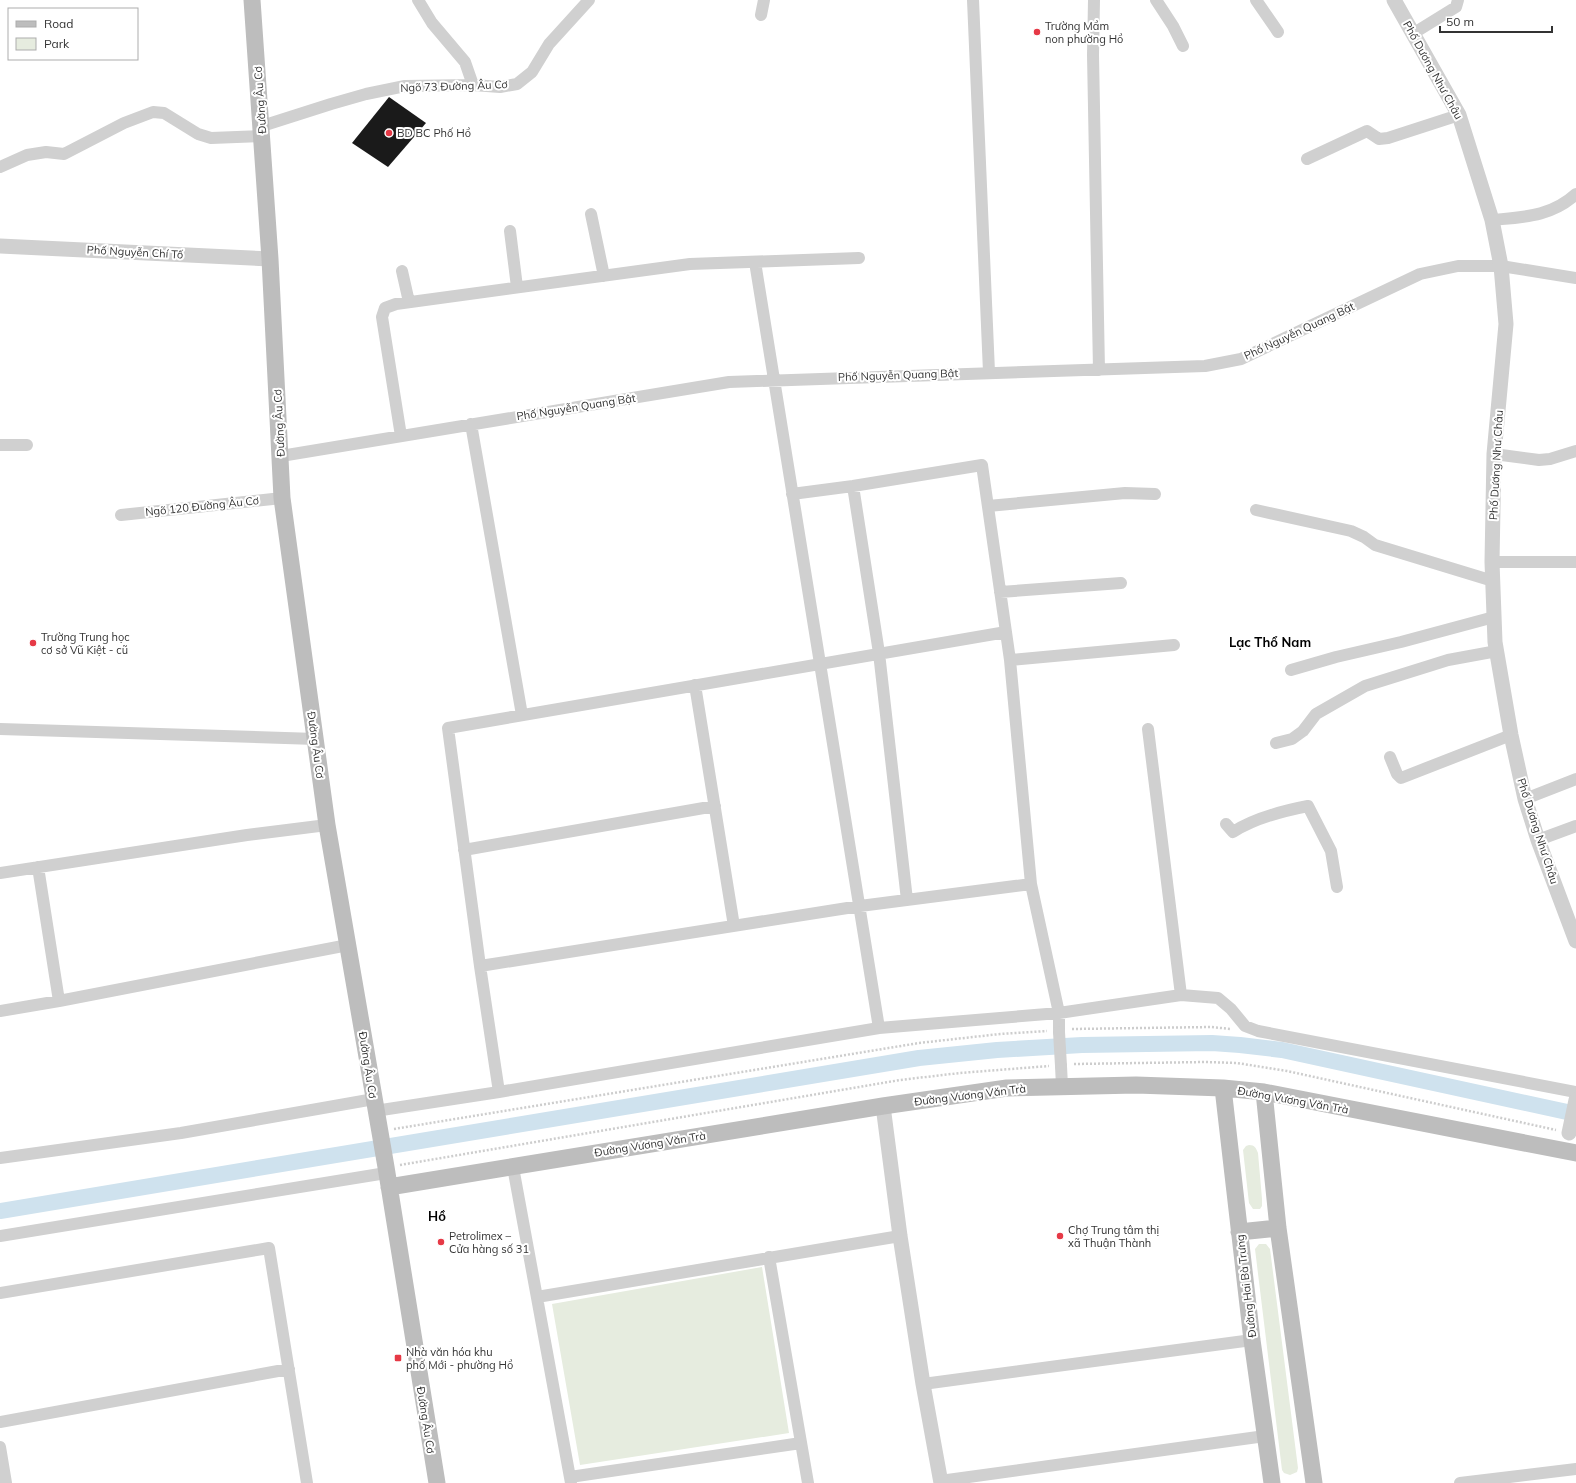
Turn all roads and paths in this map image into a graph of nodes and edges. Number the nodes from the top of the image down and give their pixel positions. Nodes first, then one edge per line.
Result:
1 (252, 0) edge
2 (418, 0) edge
3 (588, 0) edge
4 (764, 0) edge
5 (973, 0) edge
6 (1094, 0) edge
7 (1156, 0) edge
8 (1256, 0) edge
9 (1394, 0) edge
10 (1458, 0) edge
11 (760, 15) dead end
12 (1278, 32) dead end
13 (1414, 33) junction
14 (1183, 46) dead end
15 (473, 85) junction
16 (1459, 115) junction
17 (262, 131) junction
18 (1307, 159) dead end
19 (0, 167) edge
20 (1576, 194) edge
21 (591, 214) dead end
22 (1492, 220) junction
23 (510, 231) dead end
24 (0, 246) edge
25 (859, 258) dead end
26 (270, 259) junction
27 (755, 262) junction
28 (1501, 266) junction
29 (402, 271) dead end
30 (604, 276) junction
31 (1576, 278) edge
32 (517, 288) junction
33 (409, 302) junction
34 (1099, 370) junction
35 (989, 372) junction
36 (774, 379) junction
37 (471, 424) junction
38 (401, 436) junction
39 (0, 445) edge
40 (27, 445) dead end
41 (1576, 450) edge
42 (1494, 454) junction
43 (281, 456) junction
44 (853, 486) junction
45 (792, 494) junction
46 (1155, 494) dead end
47 (282, 498) junction
48 (988, 506) junction
49 (1256, 510) dead end
50 (121, 515) dead end
51 (1492, 562) junction
52 (1576, 562) edge
53 (1493, 582) junction
54 (1121, 583) dead end
55 (1000, 592) junction
56 (1494, 617) junction
57 (1006, 632) junction
58 (1174, 645) dead end
59 (1497, 651) junction
60 (879, 653) junction
61 (1010, 660) junction
62 (820, 663) junction
63 (1291, 670) dead end
64 (695, 685) junction
65 (522, 715) junction
66 (0, 729) edge
67 (1148, 730) dead end
68 (1511, 735) junction
69 (316, 739) junction
70 (1276, 743) dead end
71 (1390, 757) dead end
72 (1576, 779) edge
73 (1525, 799) junction
74 (715, 806) junction
75 (1226, 824) dead end
76 (327, 825) junction
77 (1576, 826) edge
78 (1538, 840) junction
79 (464, 850) junction
80 (38, 867) junction
81 (0, 873) edge
82 (1031, 884) junction
83 (1337, 887) dead end
84 (907, 900) junction
85 (860, 906) junction
86 (734, 926) junction
87 (1575, 938) edge
88 (348, 945) junction
89 (480, 966) junction
90 (1181, 995) junction
91 (59, 1001) junction
92 (0, 1011) edge
93 (1059, 1013) junction
94 (880, 1028) junction
95 (1061, 1031) junction
96 (1258, 1031) junction
97 (1062, 1086) junction
98 (1223, 1088) junction
99 (500, 1092) junction
100 (1264, 1092) junction
101 (1576, 1092) edge
102 (1576, 1100) edge
103 (883, 1106) junction
104 (376, 1116) junction
105 (1576, 1154) edge
106 (0, 1158) edge
107 (513, 1166) junction
108 (388, 1180) junction
109 (1278, 1228) junction
110 (1239, 1232) junction
111 (0, 1236) edge
112 (900, 1236) junction
113 (769, 1258) junction
114 (0, 1293) edge
115 (537, 1297) junction
116 (1252, 1340) junction
117 (289, 1369) junction
118 (923, 1384) junction
119 (0, 1422) edge
120 (1265, 1436) junction
121 (801, 1443) junction
122 (0, 1447) edge
123 (1576, 1469) edge
124 (571, 1480) edge
125 (940, 1482) edge
126 (6, 1483) edge
127 (307, 1483) edge
128 (437, 1483) edge
129 (808, 1483) edge
130 (1272, 1483) edge
131 (1314, 1483) edge
132 (1460, 1483) edge

1 - 17 main road, Đường Âu Cơ
2 - 15 street
3 - 15 street, Ngõ 73 Đường Âu Cơ
4 - 11 street
5 - 35 street
6 - 34 street
7 - 14 street
8 - 12 street
9 - 13 street, Phố Dương Như Châu
10 - 13 street
13 - 16 street, Phố Dương Như Châu
15 - 17 street, Ngõ 73 Đường Âu Cơ
16 - 18 street
16 - 22 street, Phố Dương Như Châu
17 - 19 street, Ngõ 73 Đường Âu Cơ
17 - 26 main road, Đường Âu Cơ
20 - 22 street
21 - 30 street
22 - 28 street, Phố Dương Như Châu
23 - 32 street
24 - 26 street, Phố Nguyễn Chí Tố
25 - 27 street
26 - 43 main road, Đường Âu Cơ
27 - 30 street
27 - 36 street
28 - 31 street, Phố Nguyễn Quang Bật
28 - 34 street, Phố Nguyễn Quang Bật
28 - 42 street, Phố Dương Như Châu
29 - 33 street
30 - 32 street
32 - 33 street
33 - 38 street
34 - 35 street, Phố Nguyễn Quang Bật
35 - 36 street, Phố Nguyễn Quang Bật
36 - 37 street, Phố Nguyễn Quang Bật
36 - 45 street
37 - 38 street, Phố Nguyễn Quang Bật
37 - 65 street
38 - 43 street, Phố Nguyễn Quang Bật
39 - 40 street
41 - 42 street
42 - 51 street, Phố Dương Như Châu
43 - 47 main road, Đường Âu Cơ
44 - 45 street
44 - 48 street
44 - 60 street
45 - 62 street
46 - 48 street
47 - 50 street, Ngõ 120 Đường Âu Cơ
47 - 69 main road, Đường Âu Cơ
48 - 55 street
49 - 53 street
51 - 52 street
51 - 53 street, Phố Dương Như Châu
53 - 56 street, Phố Dương Như Châu
54 - 55 street
55 - 57 street
56 - 59 street, Phố Dương Như Châu
56 - 63 street
57 - 60 street
57 - 61 street
58 - 61 street
59 - 68 street, Phố Dương Như Châu
59 - 70 street
60 - 62 street
60 - 84 street
61 - 82 street
62 - 64 street
62 - 85 street
64 - 65 street
64 - 74 street
65 - 79 street
66 - 69 street
67 - 90 street
68 - 71 street
68 - 73 street, Phố Dương Như Châu
69 - 76 main road, Đường Âu Cơ
72 - 73 street
73 - 78 street, Phố Dương Như Châu
74 - 79 street
74 - 86 street
75 - 83 street
76 - 80 street
76 - 88 main road, Đường Âu Cơ
77 - 78 street
78 - 87 street, Phố Dương Như Châu
79 - 89 street
80 - 81 street
80 - 91 street
82 - 84 street
82 - 93 street
84 - 85 street
85 - 86 street
85 - 94 street
86 - 89 street
88 - 91 street
88 - 104 main road, Đường Âu Cơ
89 - 99 street
90 - 93 street
90 - 96 street
91 - 92 street
93 - 94 street
93 - 95 street
94 - 99 street
95 - 96 path
95 - 97 street, bridge
95 - 104 path
96 - 101 street
97 - 98 main road, Đường Vương Văn Trà
97 - 103 main road, Đường Vương Văn Trà
98 - 100 main road, Đường Vương Văn Trà
98 - 110 main road, Đường Hai Bà Trưng
99 - 104 street
100 - 105 main road, Đường Vương Văn Trà
100 - 109 main road
102 - 105 street, bridge
103 - 107 main road, Đường Vương Văn Trà
103 - 112 street
104 - 106 street
104 - 108 main road, Đường Âu Cơ
107 - 108 main road, Đường Vương Văn Trà
107 - 115 street
108 - 111 street
108 - 128 main road, Đường Âu Cơ
109 - 110 main road
109 - 131 main road
110 - 116 main road, Đường Hai Bà Trưng
112 - 113 street
112 - 118 street
113 - 115 street
113 - 121 street
114 - 117 street
115 - 124 street
116 - 118 street
116 - 120 main road, Đường Hai Bà Trưng
117 - 119 street
117 - 127 street
118 - 125 street
120 - 125 street
120 - 130 main road, Đường Hai Bà Trưng
121 - 124 street
121 - 129 street
122 - 126 street
123 - 132 street

